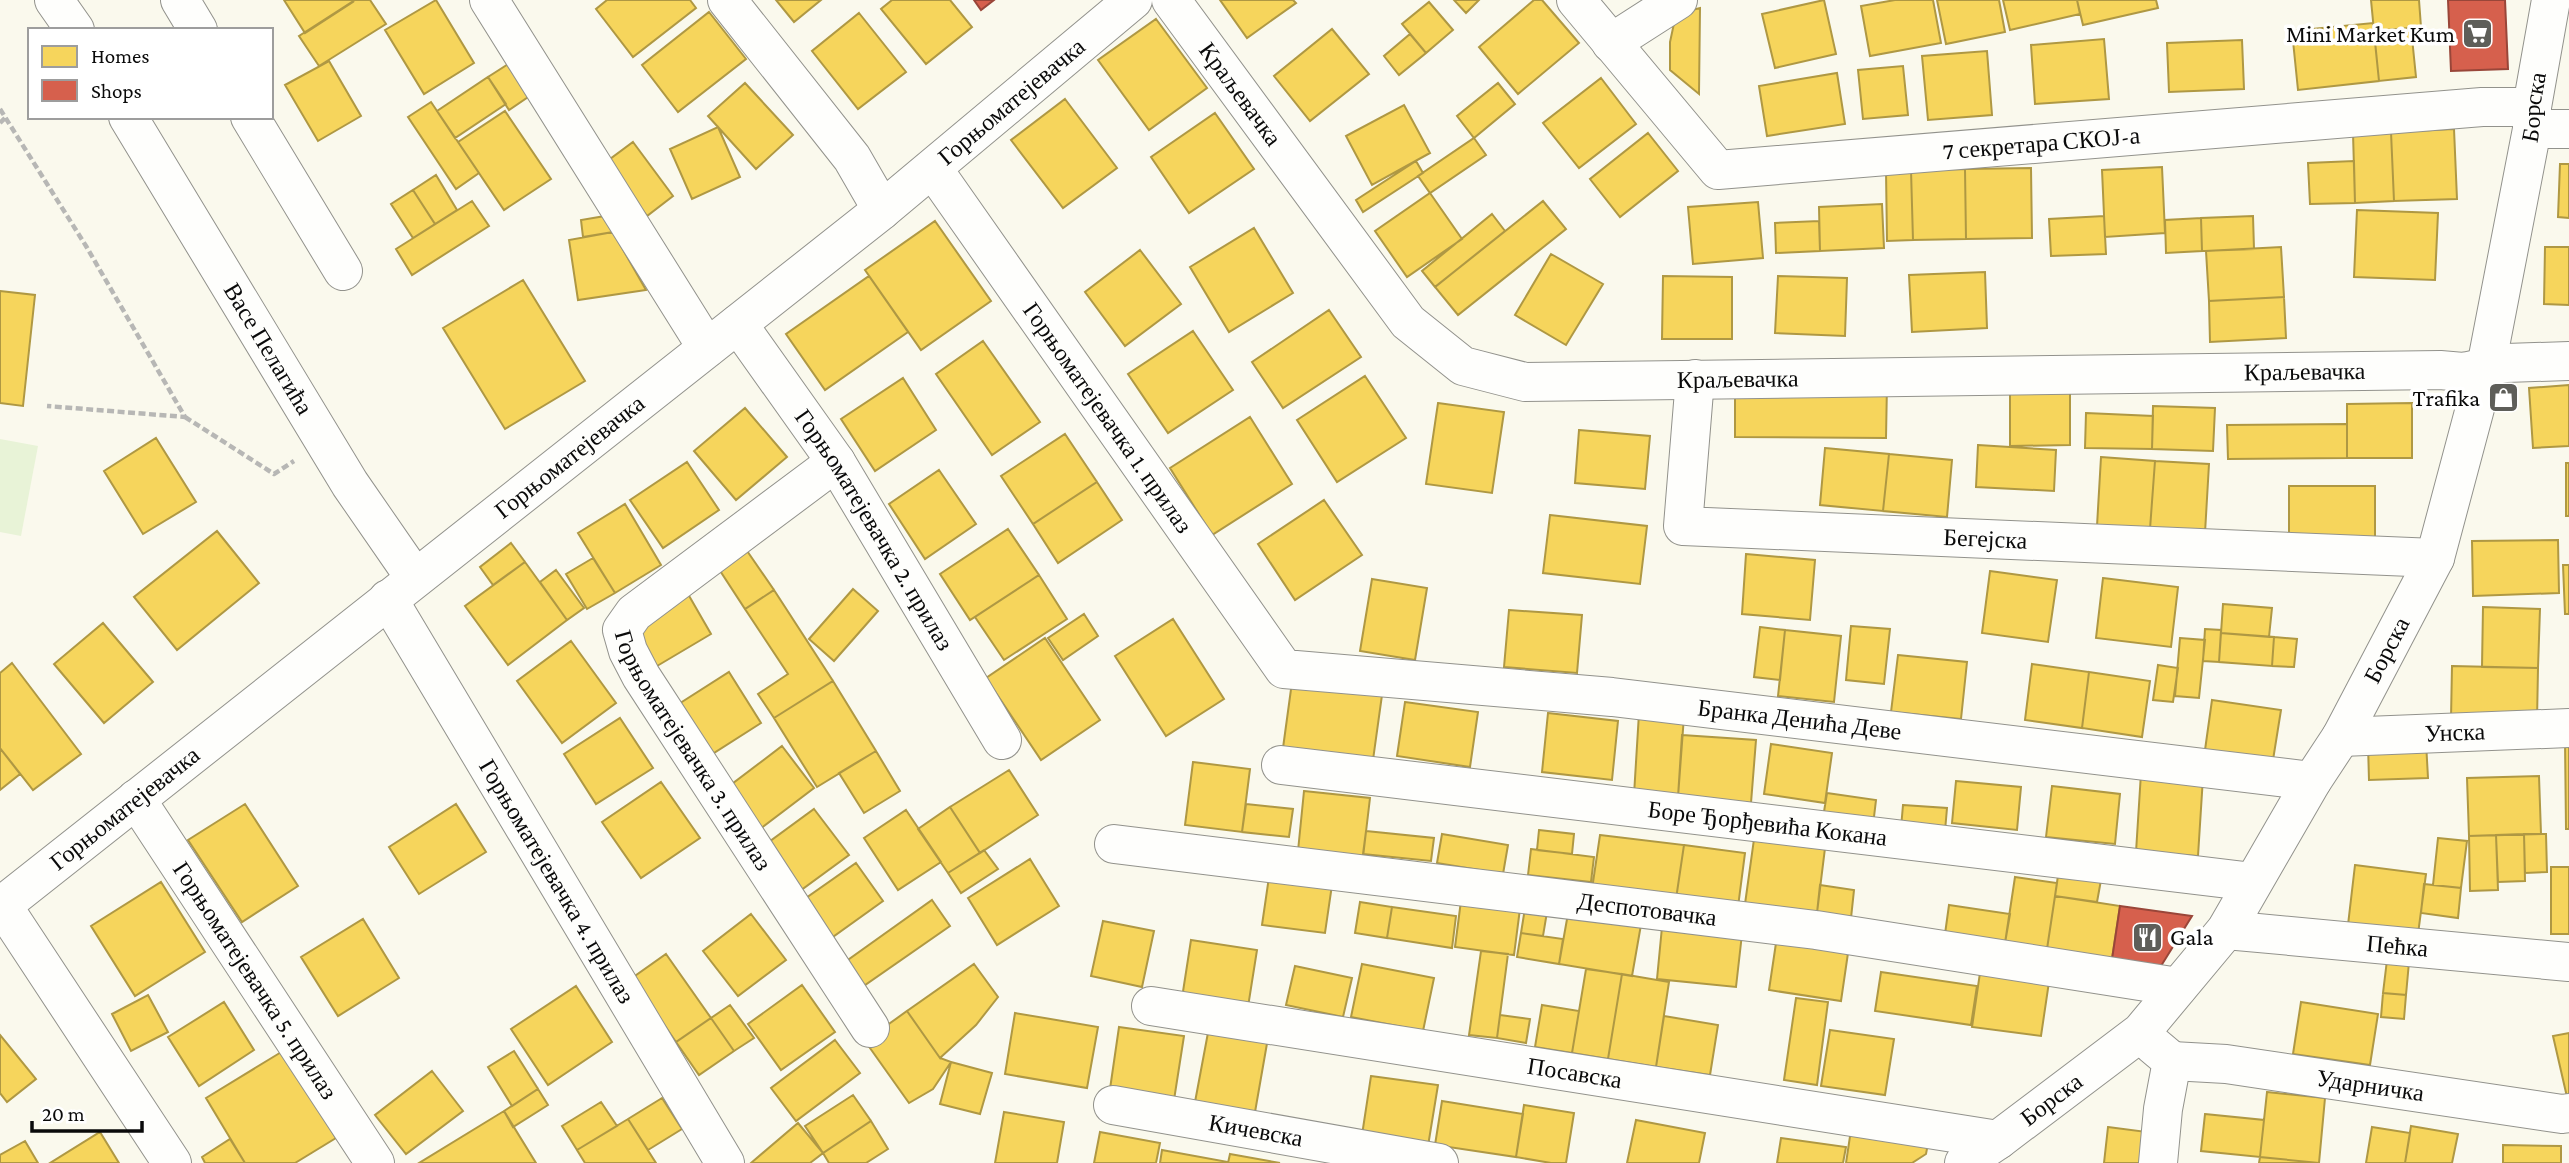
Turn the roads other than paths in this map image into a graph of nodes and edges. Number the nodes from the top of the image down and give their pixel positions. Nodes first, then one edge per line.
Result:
1 (54, 0) edge
2 (180, 0) edge
3 (488, 0) edge
4 (727, 0) edge
5 (1133, 0) edge
6 (1171, 0) edge
7 (1576, 0) edge
8 (1678, 0) edge
9 (2551, 0) edge
10 (74, 28) edge
11 (197, 28) edge
12 (1611, 43) junction
13 (129, 119) edge
14 (251, 119) edge
15 (2544, 122) edge
16 (933, 169) junction
17 (882, 209) junction
18 (343, 271) dead end
19 (738, 324) junction
20 (707, 348) junction
21 (2569, 361) edge
22 (2486, 367) junction
23 (1695, 379) junction
24 (836, 462) junction
25 (2435, 558) junction
26 (401, 589) junction
27 (1284, 669) joint
28 (2569, 728) edge
29 (2341, 737) junction
30 (1002, 740) dead end
31 (1281, 765) dead end
32 (2312, 781) junction
33 (136, 799) junction
34 (1114, 844) dead end
35 (2253, 882) junction
36 (1, 905) edge
37 (2226, 930) junction
38 (2569, 962) edge
39 (2178, 987) junction
40 (1150, 1006) dead end
41 (870, 1028) dead end
42 (2141, 1032) junction
43 (2172, 1061) junction
44 (1113, 1105) dead end
45 (2569, 1113) edge
46 (1998, 1140) junction
47 (172, 1163) edge
48 (375, 1163) edge
49 (725, 1163) edge
50 (1439, 1163) edge
51 (1964, 1163) edge
52 (2158, 1163) edge

1 - 10 street
2 - 11 street
3 - 20 street
4 - 17 street
5 - 16 street, Горњоматејевачка
6 - 23 street, Краљевачка
7 - 12 street
8 - 12 street
9 - 15 street, Борска
12 - 15 street, 7 секретара СКОЈ-а
13 - 26 street, Васе Пелагића
14 - 18 street
15 - 22 street, Борска
16 - 17 street, Горњоматејевачка
16 - 27 street, Горњоматејевачка 1. прилаз
17 - 19 street, Горњоматејевачка
19 - 20 street, Горњоматејевачка
19 - 24 street, Горњоматејевачка 2. прилаз
20 - 26 street, Горњоматејевачка
21 - 22 street, Краљевачка
22 - 23 street, Краљевачка
22 - 25 street, Борска
23 - 25 street, Бегејска
24 - 30 street, Горњоматејевачка 2. прилаз
24 - 41 street, Горњоматејевачка 3. прилаз
25 - 29 street, Борска
26 - 33 street, Горњоматејевачка
26 - 49 street, Горњоматејевачка 4. прилаз
27 - 32 street, Бранка Денића Деве
28 - 29 street, Унска
29 - 32 street, Борска
31 - 35 street, Боре Ђорђевића Кокана
32 - 35 street, Борска
33 - 36 street, Горњоматејевачка
33 - 48 street, Горњоматејевачка 5. прилаз
34 - 39 street, Деспотовачка
35 - 37 street, Борска
36 - 47 street
37 - 38 street, Пећка
37 - 39 street, Борска
39 - 42 street, Борска
40 - 46 street, Посавска
42 - 43 street
42 - 46 street, Борска
43 - 45 street, Ударничка
43 - 52 street
44 - 50 street, Кичевска
46 - 51 street, Борска

